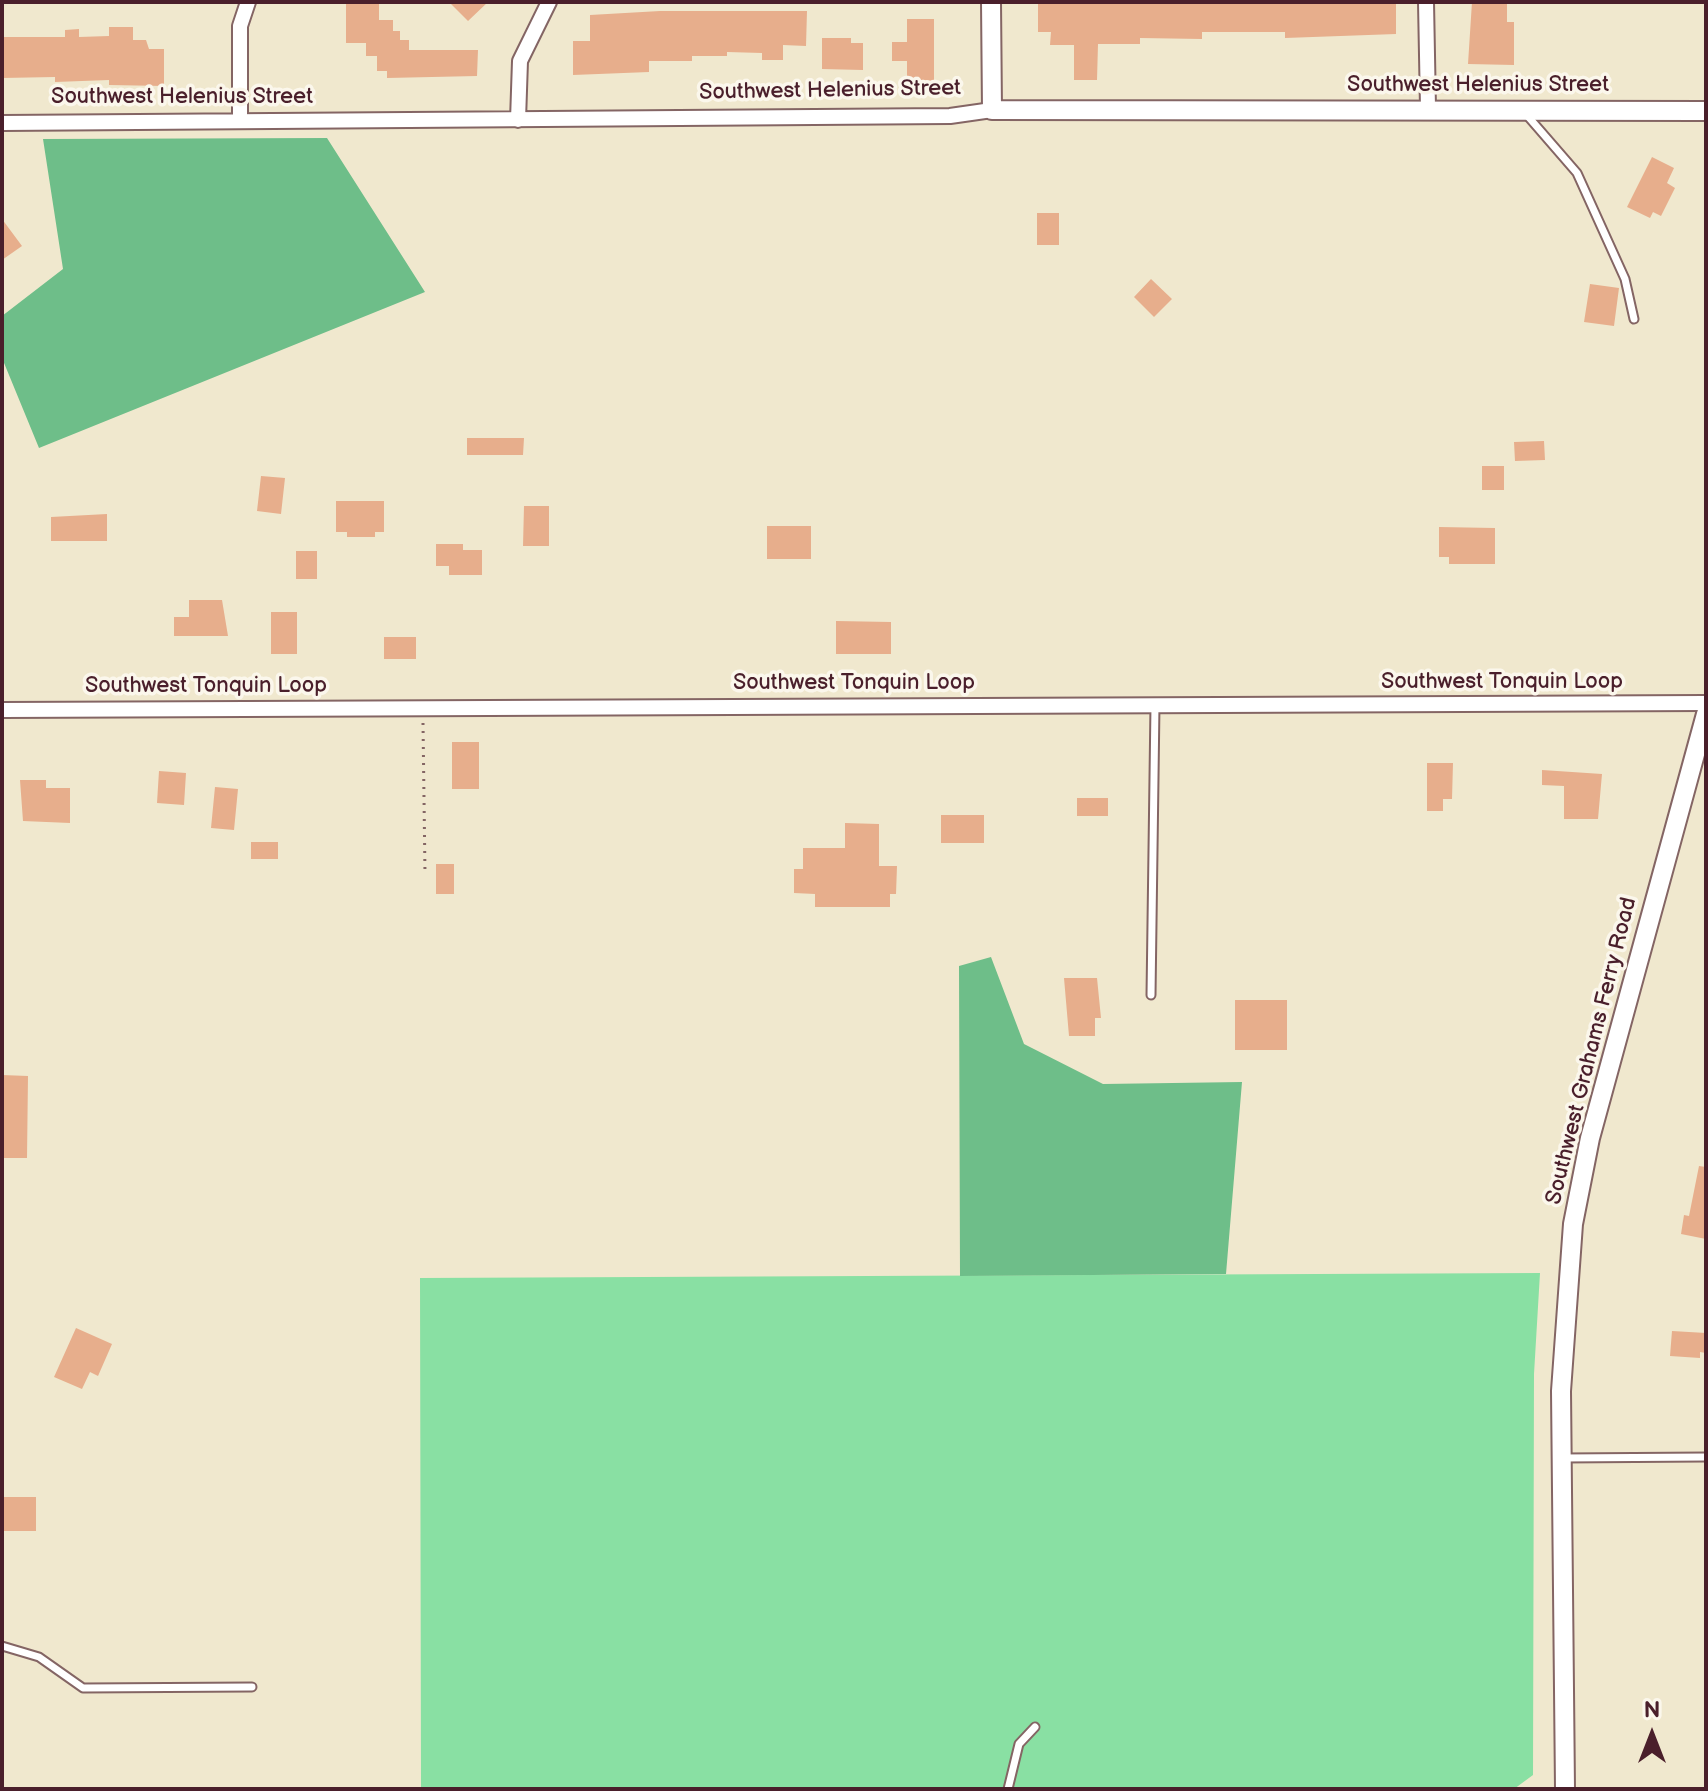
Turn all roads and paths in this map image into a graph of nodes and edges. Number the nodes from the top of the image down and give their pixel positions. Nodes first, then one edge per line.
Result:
1 (549, 2) edge
2 (991, 2) edge
3 (1426, 2) edge
4 (242, 4) edge
5 (1428, 108) junction
6 (1521, 109) junction
7 (992, 110) junction
8 (1706, 111) edge
9 (240, 120) junction
10 (518, 120) junction
11 (2, 123) edge
12 (1634, 319) dead end
13 (1706, 703) edge
14 (1155, 705) junction
15 (423, 707) junction
16 (2, 710) edge
17 (1706, 714) edge
18 (425, 873) dead end
19 (1151, 995) dead end
20 (1706, 1457) edge
21 (1561, 1458) junction
22 (2, 1646) edge
23 (252, 1687) dead end
24 (1035, 1727) dead end
25 (1008, 1789) edge
26 (1565, 1789) edge

1 - 10 street
2 - 7 street
3 - 5 street
4 - 9 street
5 - 6 street, Southwest Helenius Street
5 - 7 street, Southwest Helenius Street
6 - 8 street, Southwest Helenius Street
6 - 12 lane
7 - 10 street, Southwest Helenius Street
9 - 10 street, Southwest Helenius Street
9 - 11 street, Southwest Helenius Street
13 - 14 street, Southwest Tonquin Loop
14 - 15 street, Southwest Tonquin Loop
14 - 19 lane
15 - 16 street, Southwest Tonquin Loop
15 - 18 path
17 - 21 street, Southwest Grahams Ferry Road
20 - 21 lane
21 - 26 street, Southwest Grahams Ferry Road
22 - 23 lane
24 - 25 lane

